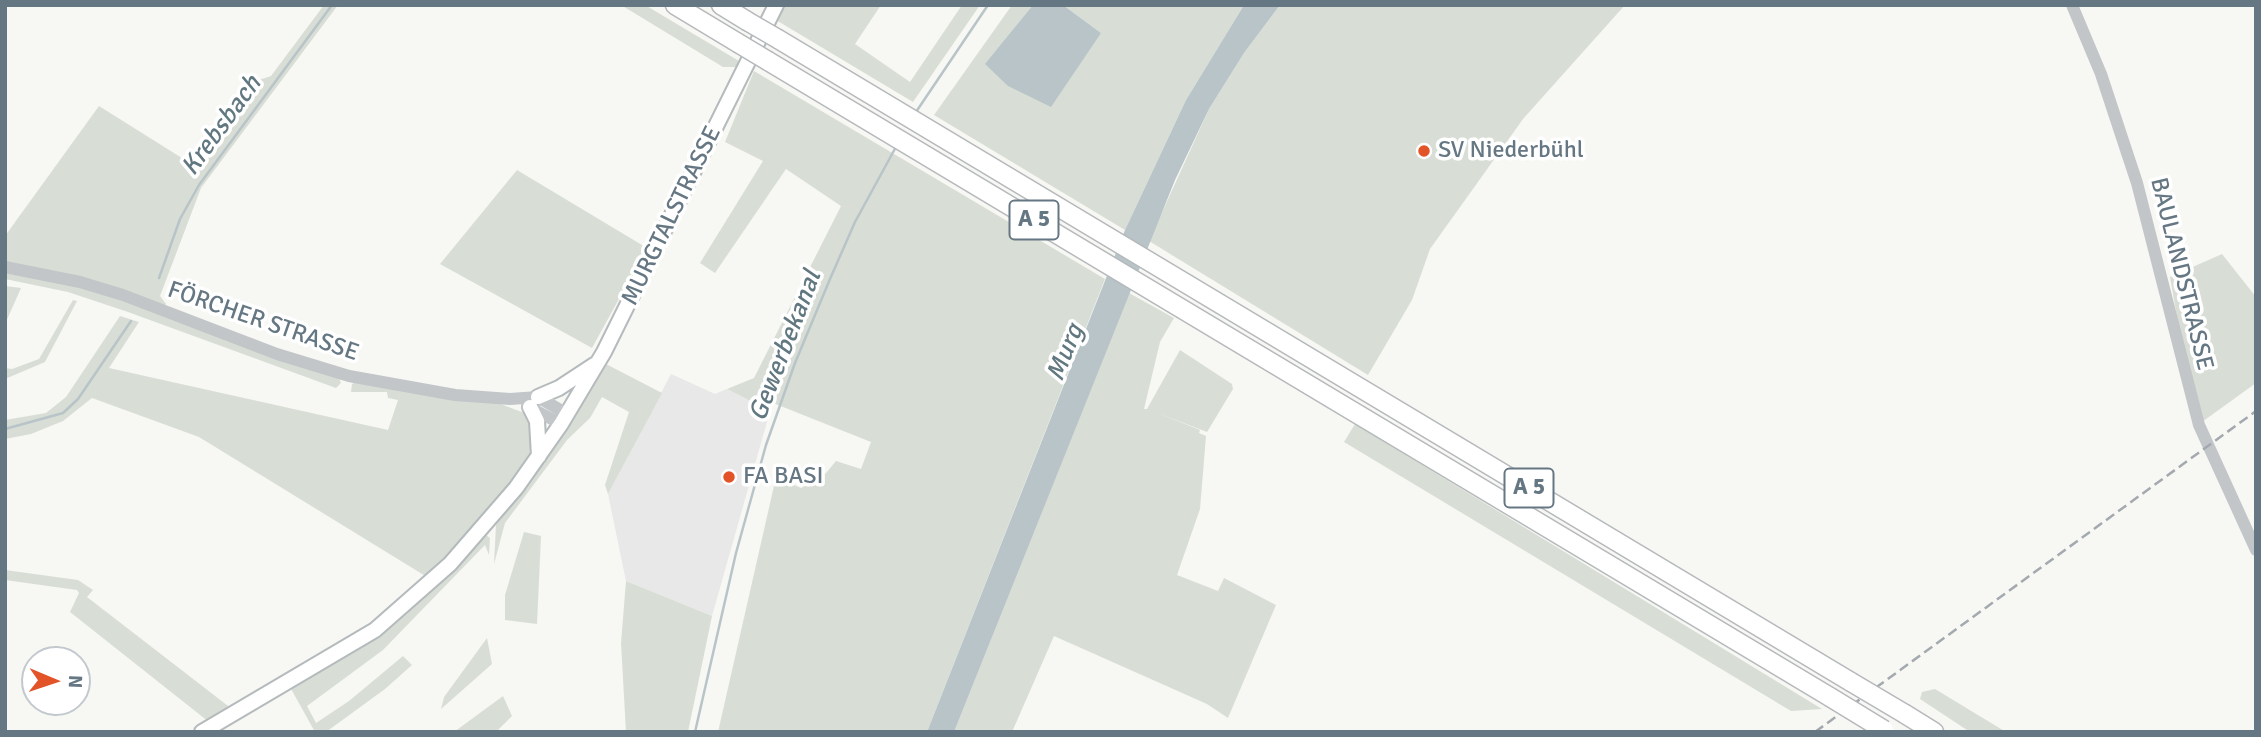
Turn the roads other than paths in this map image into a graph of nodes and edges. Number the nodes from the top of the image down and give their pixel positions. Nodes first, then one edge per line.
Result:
1 (675, 5) edge
2 (721, 5) edge
3 (776, 5) edge
4 (2071, 5) edge
5 (5, 267) edge
6 (598, 362) junction
7 (534, 402) junction
8 (564, 419) junction
9 (539, 457) junction
10 (2256, 550) edge
11 (1885, 731) edge
12 (202, 732) edge
13 (1934, 732) edge

1 - 11 highway, A 5, bridge
2 - 13 highway, A 5, bridge
3 - 6 main road, MURGTALSTRASSE
4 - 10 street, BAULANDSTRASSE
5 - 7 street, FÖRCHER STRASSE
6 - 7 main road
6 - 8 main road, MURGTALSTRASSE
7 - 8 street
7 - 9 main road
8 - 9 main road, MURGTALSTRASSE
9 - 12 main road, MURGTALSTRASSE

